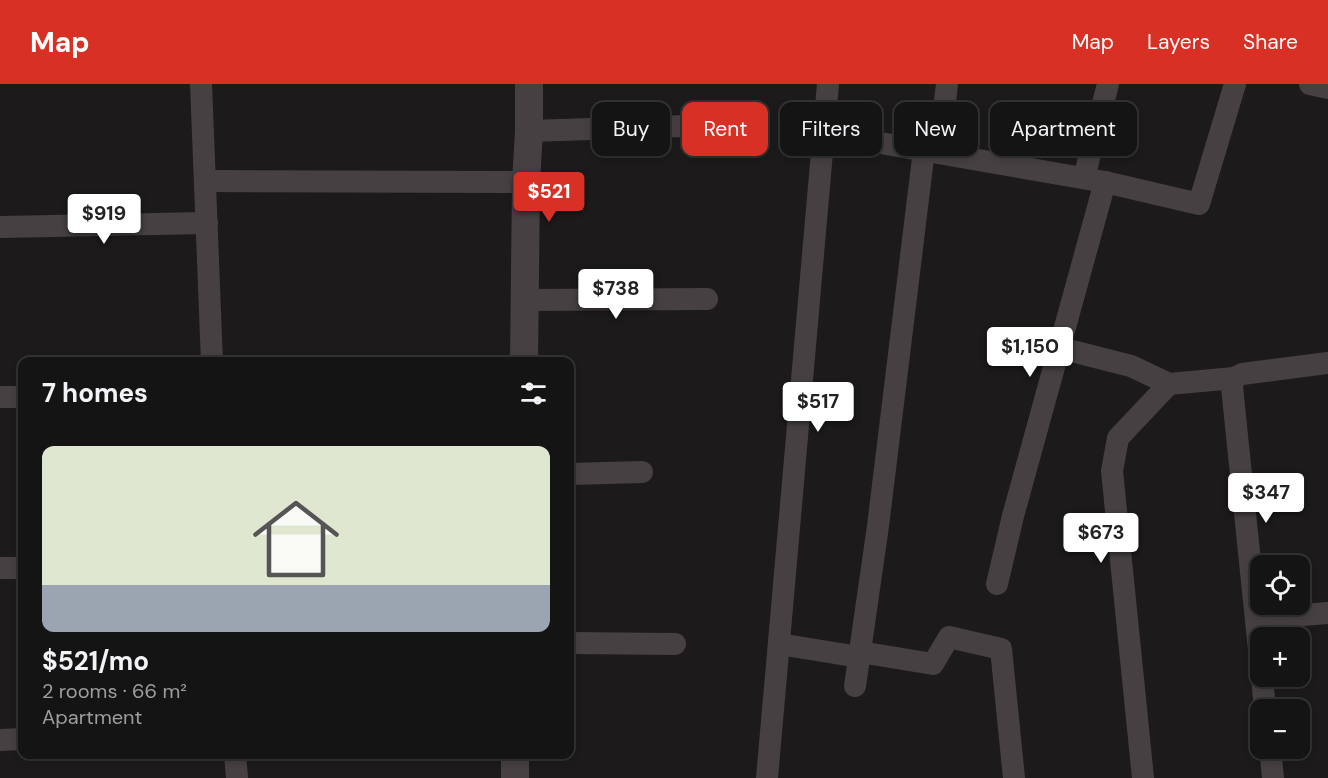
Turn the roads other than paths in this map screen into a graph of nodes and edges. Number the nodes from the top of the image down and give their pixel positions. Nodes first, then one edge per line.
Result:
1 (201, 84) edge
2 (529, 84) edge
3 (828, 84) edge
4 (947, 84) edge
5 (1108, 84) edge
6 (1235, 84) edge
7 (1310, 84) edge
8 (1328, 88) edge
9 (827, 102) edge
10 (943, 102) edge
11 (682, 126) edge
12 (529, 131) junction
13 (822, 156) edge
14 (931, 156) edge
15 (960, 156) edge
16 (1094, 180) junction
17 (205, 181) junction
18 (526, 182) junction
19 (207, 223) junction
20 (0, 227) edge
21 (707, 299) dead end
22 (525, 300) junction
23 (1060, 348) junction
24 (212, 357) edge
25 (524, 357) edge
26 (1328, 363) edge
27 (1234, 378) junction
28 (1169, 384) junction
29 (0, 397) edge
30 (18, 397) edge
31 (642, 472) dead end
32 (574, 474) edge
33 (0, 568) edge
34 (18, 568) edge
35 (997, 585) dead end
36 (1328, 613) edge
37 (1256, 619) junction
38 (1257, 627) edge
39 (574, 642) edge
40 (779, 644) junction
41 (675, 645) dead end
42 (859, 654) junction
43 (855, 686) dead end
44 (0, 740) edge
45 (18, 740) edge
46 (235, 759) edge
47 (515, 759) edge
48 (1271, 759) edge
49 (237, 778) edge
50 (515, 778) edge
51 (767, 778) edge
52 (1014, 778) edge
53 (1143, 778) edge
54 (1273, 778) edge

1 - 17 street
2 - 12 street
3 - 9 street
4 - 10 street
5 - 16 street
6 - 16 street
7 - 8 street
11 - 12 street
12 - 18 street
13 - 40 street
14 - 42 street
15 - 16 street
16 - 23 street
17 - 18 street
17 - 19 street
18 - 22 street
19 - 20 street
19 - 24 street
21 - 22 street
22 - 25 street
23 - 28 street
23 - 35 street
26 - 27 street
27 - 28 street
27 - 37 street
28 - 53 street
29 - 30 street
31 - 32 street
33 - 34 street
36 - 37 street
37 - 38 street
39 - 41 street
40 - 42 street
40 - 51 street
42 - 43 street
42 - 52 street
44 - 45 street
46 - 49 street
47 - 50 street
48 - 54 street

